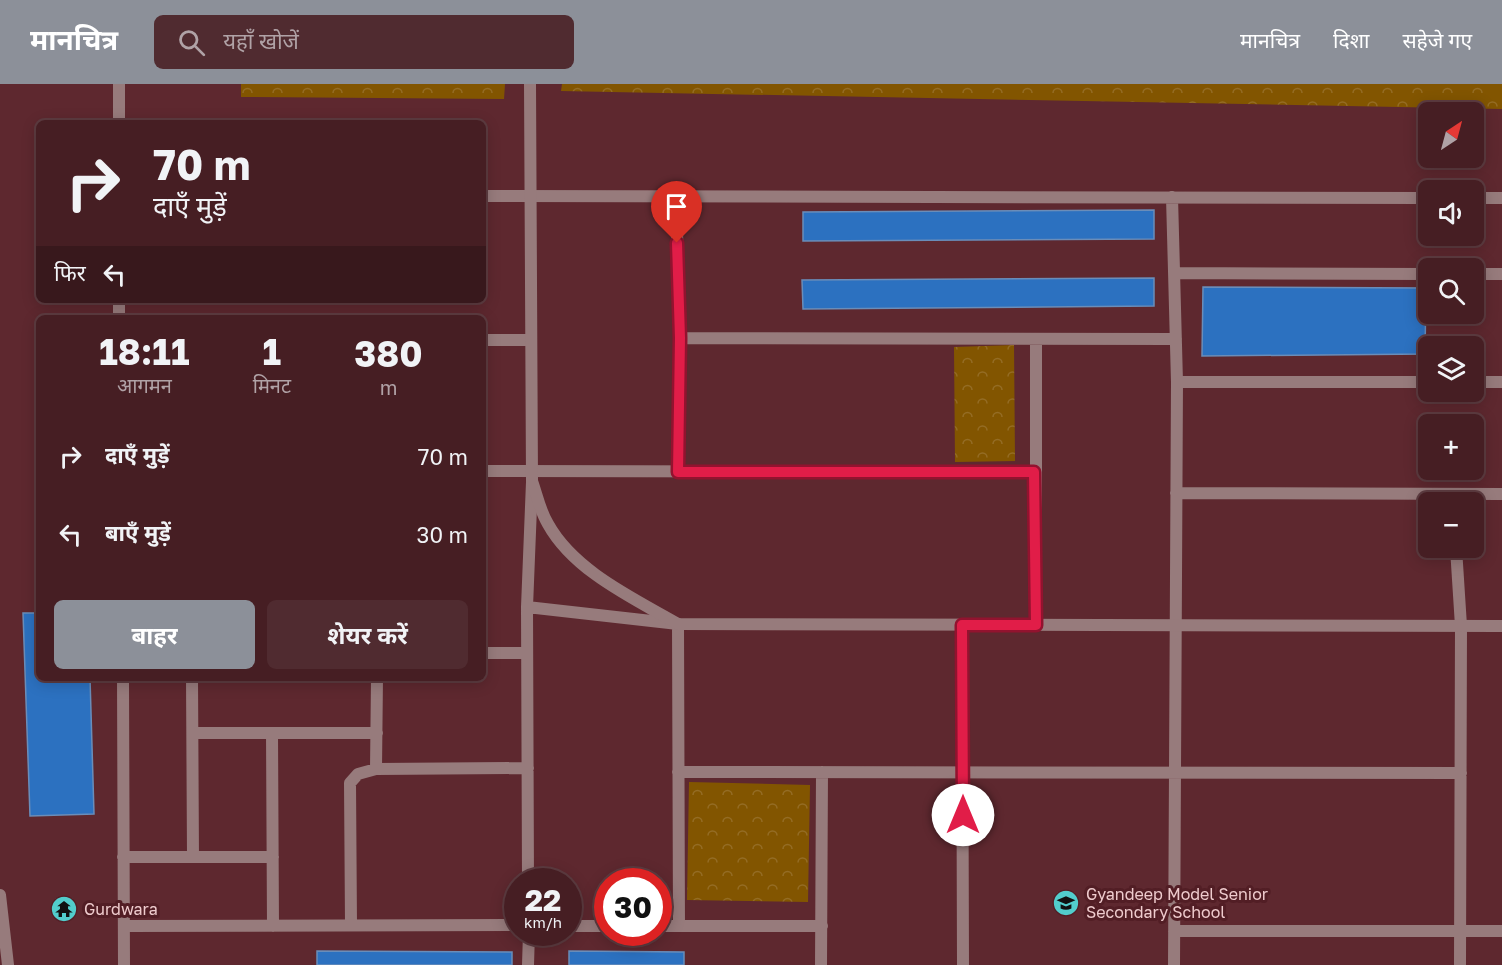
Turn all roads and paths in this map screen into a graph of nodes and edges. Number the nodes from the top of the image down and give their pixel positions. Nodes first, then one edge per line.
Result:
1 (119, 84) edge
2 (530, 84) edge
3 (118, 120) edge
4 (486, 196) edge
5 (529, 196) junction
6 (676, 196) junction
7 (1172, 197) junction
8 (1418, 198) edge
9 (1484, 198) edge
10 (1502, 198) edge
11 (1175, 273) junction
12 (1418, 274) edge
13 (1484, 274) edge
14 (1502, 274) edge
15 (680, 338) junction
16 (1036, 339) junction
17 (1176, 339) junction
18 (486, 340) edge
19 (530, 340) junction
20 (1177, 382) junction
21 (1418, 382) edge
22 (1484, 382) edge
23 (1502, 382) edge
24 (486, 471) edge
25 (678, 472) junction
26 (1034, 472) junction
27 (531, 476) junction
28 (1176, 493) junction
29 (1502, 494) edge
30 (1484, 496) edge
31 (1418, 497) edge
32 (1457, 558) edge
33 (527, 607) junction
34 (678, 624) junction
35 (962, 625) junction
36 (1036, 625) junction
37 (1177, 625) junction
38 (1461, 626) junction
39 (1502, 626) edge
40 (486, 653) edge
41 (526, 653) junction
42 (123, 681) edge
43 (192, 681) edge
44 (377, 681) edge
45 (193, 733) junction
46 (272, 733) junction
47 (377, 733) junction
48 (528, 768) junction
49 (376, 769) junction
50 (678, 772) junction
51 (822, 772) junction
52 (963, 772) junction
53 (1176, 772) junction
54 (1461, 773) junction
55 (123, 857) junction
56 (193, 857) junction
57 (273, 857) junction
58 (528, 868) edge
59 (0, 896) edge
60 (124, 926) junction
61 (273, 926) junction
62 (351, 926) junction
63 (504, 926) edge
64 (672, 926) edge
65 (679, 926) junction
66 (822, 926) junction
67 (1174, 931) junction
68 (1460, 931) junction
69 (1502, 931) edge
70 (529, 946) edge
71 (8, 965) edge
72 (124, 965) edge
73 (528, 965) edge
74 (821, 965) edge
75 (963, 965) edge
76 (1174, 965) edge
77 (1460, 965) edge

1 - 3 street
2 - 5 street
4 - 5 street
5 - 6 street
5 - 19 street
6 - 7 street
6 - 15 street
7 - 8 street
7 - 11 street
9 - 10 street
11 - 12 street
11 - 17 street
13 - 14 street
15 - 16 street
15 - 25 street
16 - 17 street
16 - 26 street
17 - 20 street
18 - 19 street
19 - 27 street
20 - 21 street
20 - 28 street
22 - 23 street
24 - 27 street
25 - 26 street
25 - 27 street
26 - 36 street
27 - 33 street
27 - 34 street
28 - 31 street
28 - 37 street
29 - 30 street
32 - 38 street
33 - 34 street
33 - 41 street
34 - 35 street
34 - 50 street
35 - 36 street
35 - 52 street
36 - 37 street
37 - 38 street
37 - 53 street
38 - 39 street
38 - 54 street
40 - 41 street
41 - 48 street
42 - 55 street
43 - 45 street
44 - 47 street
45 - 46 street
45 - 56 street
46 - 47 street
46 - 57 street
47 - 49 street
48 - 49 street
48 - 58 street
49 - 62 street
50 - 51 street
50 - 65 street
51 - 52 street
51 - 66 street
52 - 53 street
52 - 75 street
53 - 54 street
53 - 67 street
54 - 68 street
55 - 56 street
55 - 60 street
56 - 57 street
57 - 61 street
59 - 71 street
60 - 61 street
60 - 72 street
61 - 62 street
62 - 63 street
64 - 65 street
65 - 66 street
66 - 74 street
67 - 68 street
67 - 76 street
68 - 69 street
68 - 77 street
70 - 73 street

